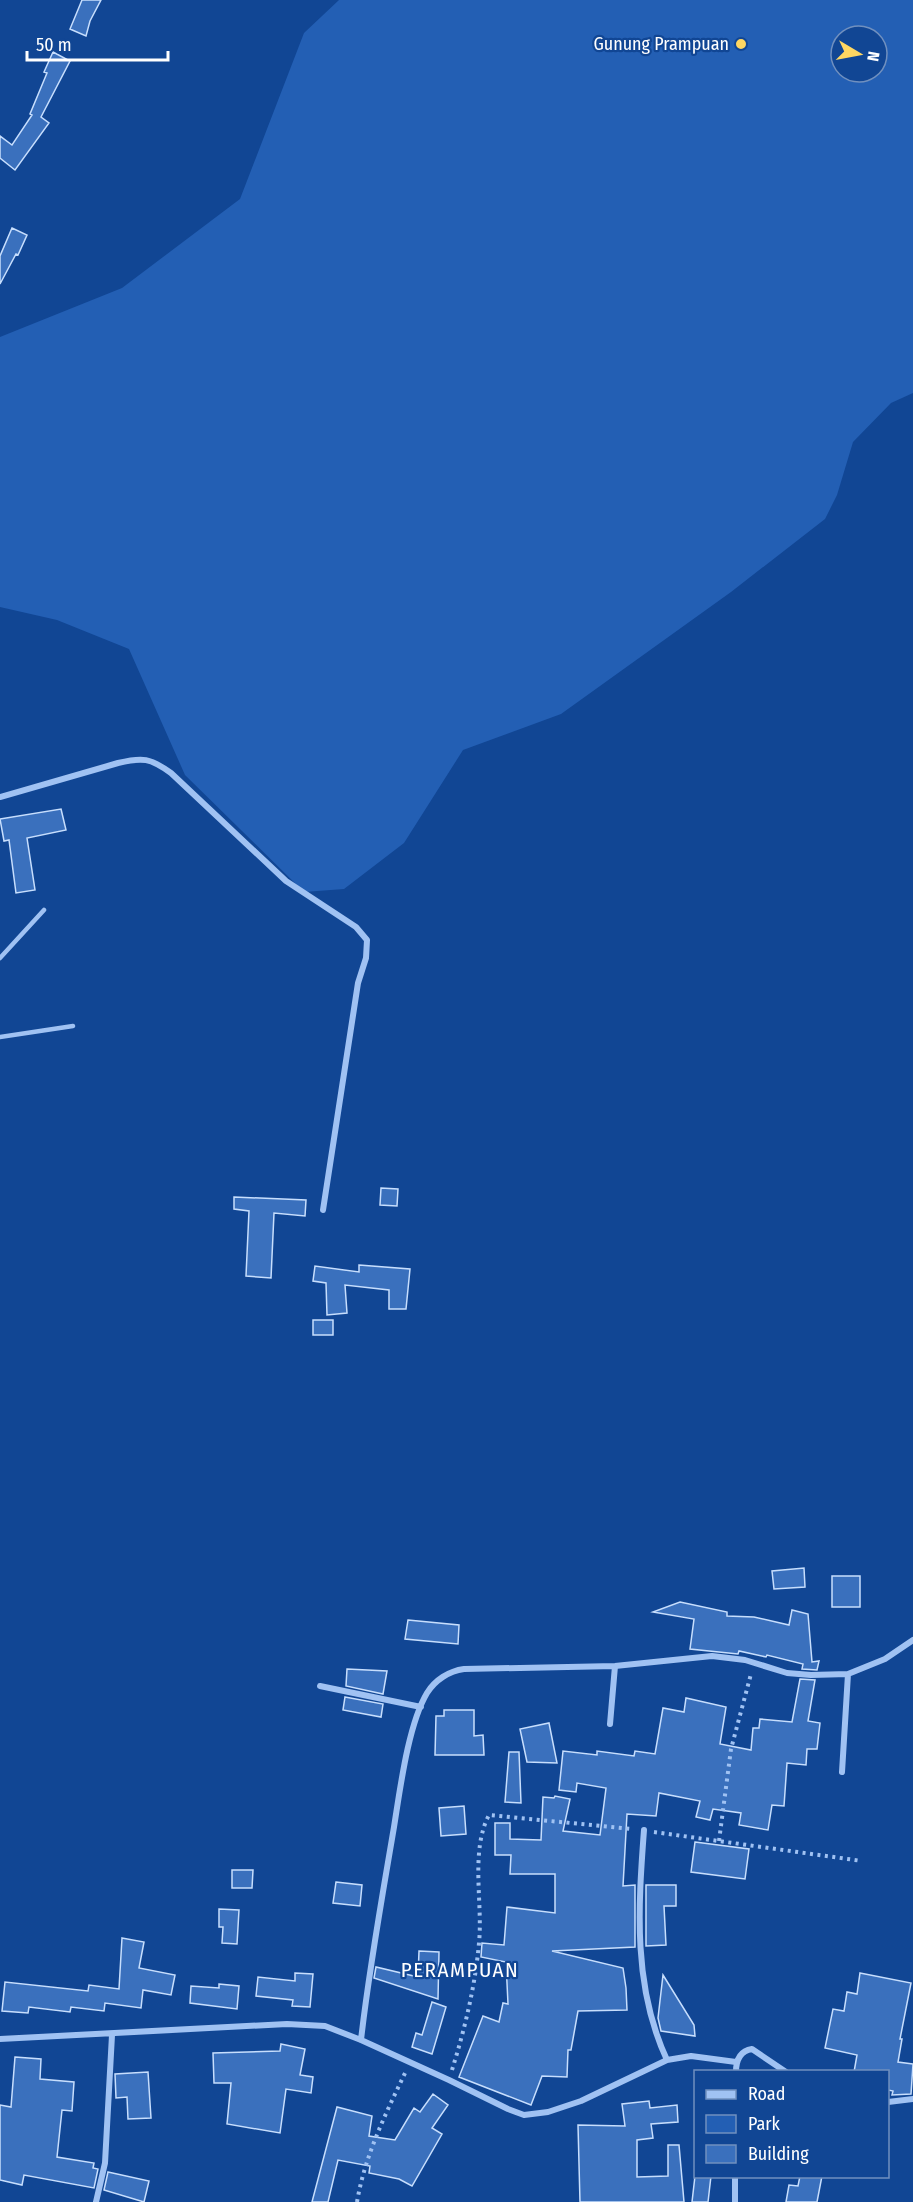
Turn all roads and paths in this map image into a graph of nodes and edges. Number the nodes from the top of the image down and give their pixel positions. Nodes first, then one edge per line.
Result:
1 (0, 797) edge
2 (44, 910) dead end
3 (0, 958) edge
4 (73, 1026) dead end
5 (0, 1037) edge
6 (323, 1210) dead end
7 (913, 1640) edge
8 (754, 1664) junction
9 (615, 1666) junction
10 (848, 1674) junction
11 (321, 1686) dead end
12 (421, 1707) junction
13 (610, 1724) dead end
14 (842, 1772) dead end
15 (644, 1830) junction
16 (719, 1841) junction
17 (862, 1861) dead end
18 (112, 2035) junction
19 (0, 2039) edge
20 (361, 2040) junction
21 (667, 2060) junction
22 (410, 2062) junction
23 (736, 2062) junction
24 (736, 2070) edge
25 (783, 2070) edge
26 (449, 2080) junction
27 (913, 2098) edge
28 (889, 2102) edge
29 (735, 2178) edge
30 (96, 2202) edge
31 (357, 2202) edge
32 (735, 2202) edge

1 - 6 street
2 - 3 lane
4 - 5 lane
7 - 10 street
8 - 9 street
8 - 10 street
8 - 16 path
9 - 12 street
9 - 13 street
10 - 14 street
11 - 12 street
12 - 20 street
15 - 16 path
15 - 21 street
15 - 26 path
16 - 17 path
18 - 19 street
18 - 20 street
18 - 30 street
20 - 22 street
21 - 23 street
21 - 26 street
22 - 26 street
22 - 31 path
23 - 24 street
23 - 25 street
27 - 28 street
29 - 32 street

